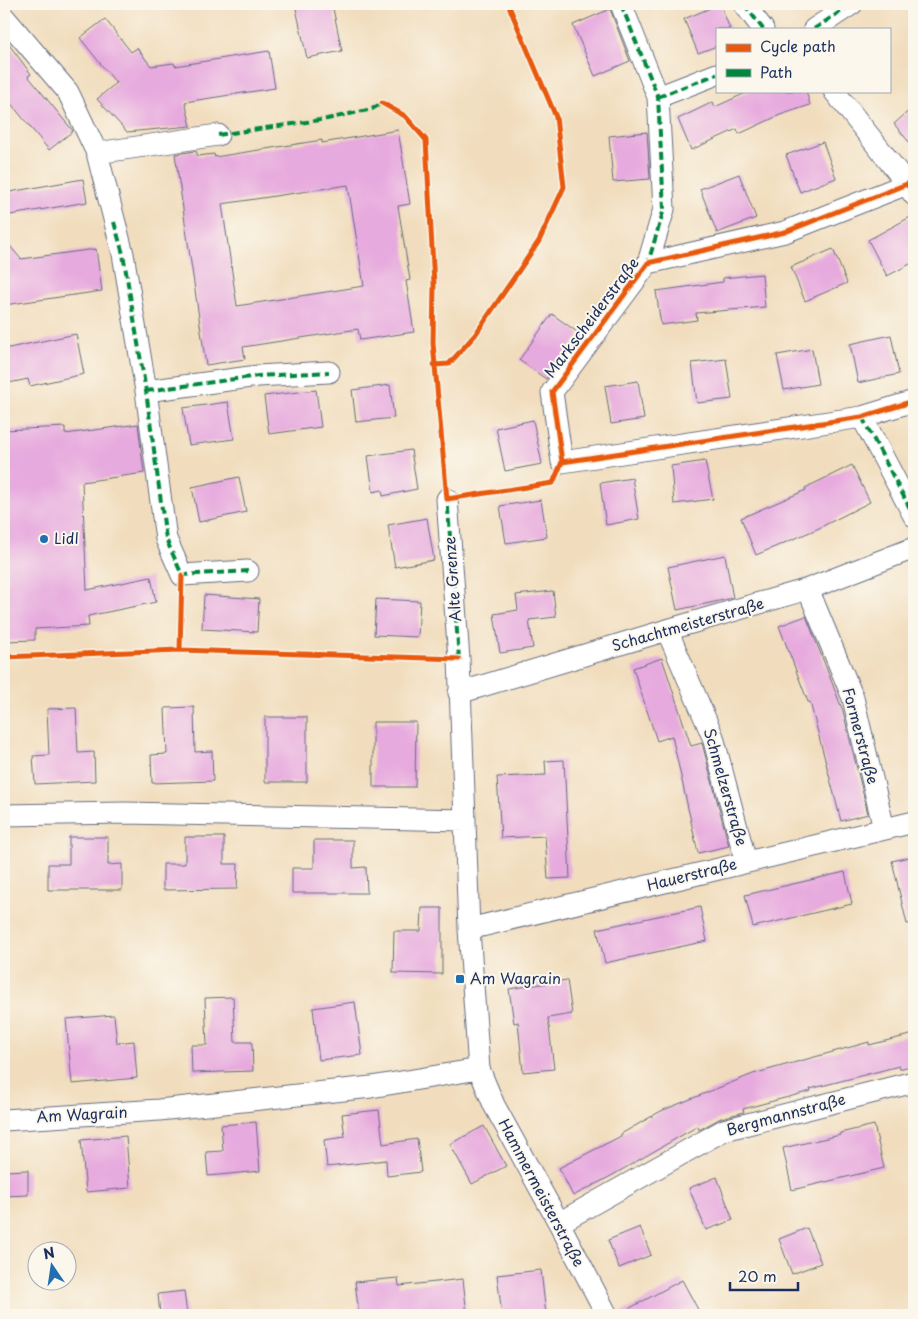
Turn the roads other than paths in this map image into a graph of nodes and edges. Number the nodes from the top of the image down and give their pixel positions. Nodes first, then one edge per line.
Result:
1 (622, 4) edge
2 (744, 4) edge
3 (852, 4) edge
4 (4, 17) edge
5 (762, 28) edge
6 (816, 28) edge
7 (716, 74) edge
8 (835, 92) edge
9 (658, 97) junction
10 (218, 135) dead end
11 (97, 153) junction
12 (911, 189) edge
13 (648, 263) junction
14 (329, 372) dead end
15 (146, 391) junction
16 (914, 401) edge
17 (862, 417) junction
18 (447, 500) dead end
19 (914, 516) edge
20 (914, 548) edge
21 (248, 571) dead end
22 (808, 589) junction
23 (667, 630) junction
24 (460, 693) junction
25 (4, 815) edge
26 (466, 820) junction
27 (914, 822) edge
28 (884, 829) junction
29 (746, 862) junction
30 (469, 929) junction
31 (479, 1069) junction
32 (914, 1082) edge
33 (4, 1120) edge
34 (559, 1223) junction
35 (607, 1315) edge

1 - 9 street
2 - 5 street
3 - 6 street
4 - 11 street
7 - 9 street
8 - 12 street
9 - 13 street
10 - 11 street
11 - 15 street
12 - 13 street, Markscheiderstraße
13 - 17 street, Markscheiderstraße
14 - 15 street
15 - 21 street
16 - 17 street, Markscheiderstraße
17 - 19 street
18 - 24 street, Alte Grenze
20 - 22 street, Schachtmeisterstraße
22 - 23 street, Schachtmeisterstraße
22 - 28 street, Formerstraße
23 - 24 street, Schachtmeisterstraße
23 - 29 street, Schmelzerstraße
24 - 26 street
25 - 26 street
26 - 30 street
27 - 28 street, Hauerstraße
28 - 29 street, Hauerstraße
29 - 30 street, Hauerstraße
30 - 31 street
31 - 33 street, Am Wagrain
31 - 34 street, Hammermeisterstraße
32 - 34 street, Bergmannstraße
34 - 35 street, Hammermeisterstraße

